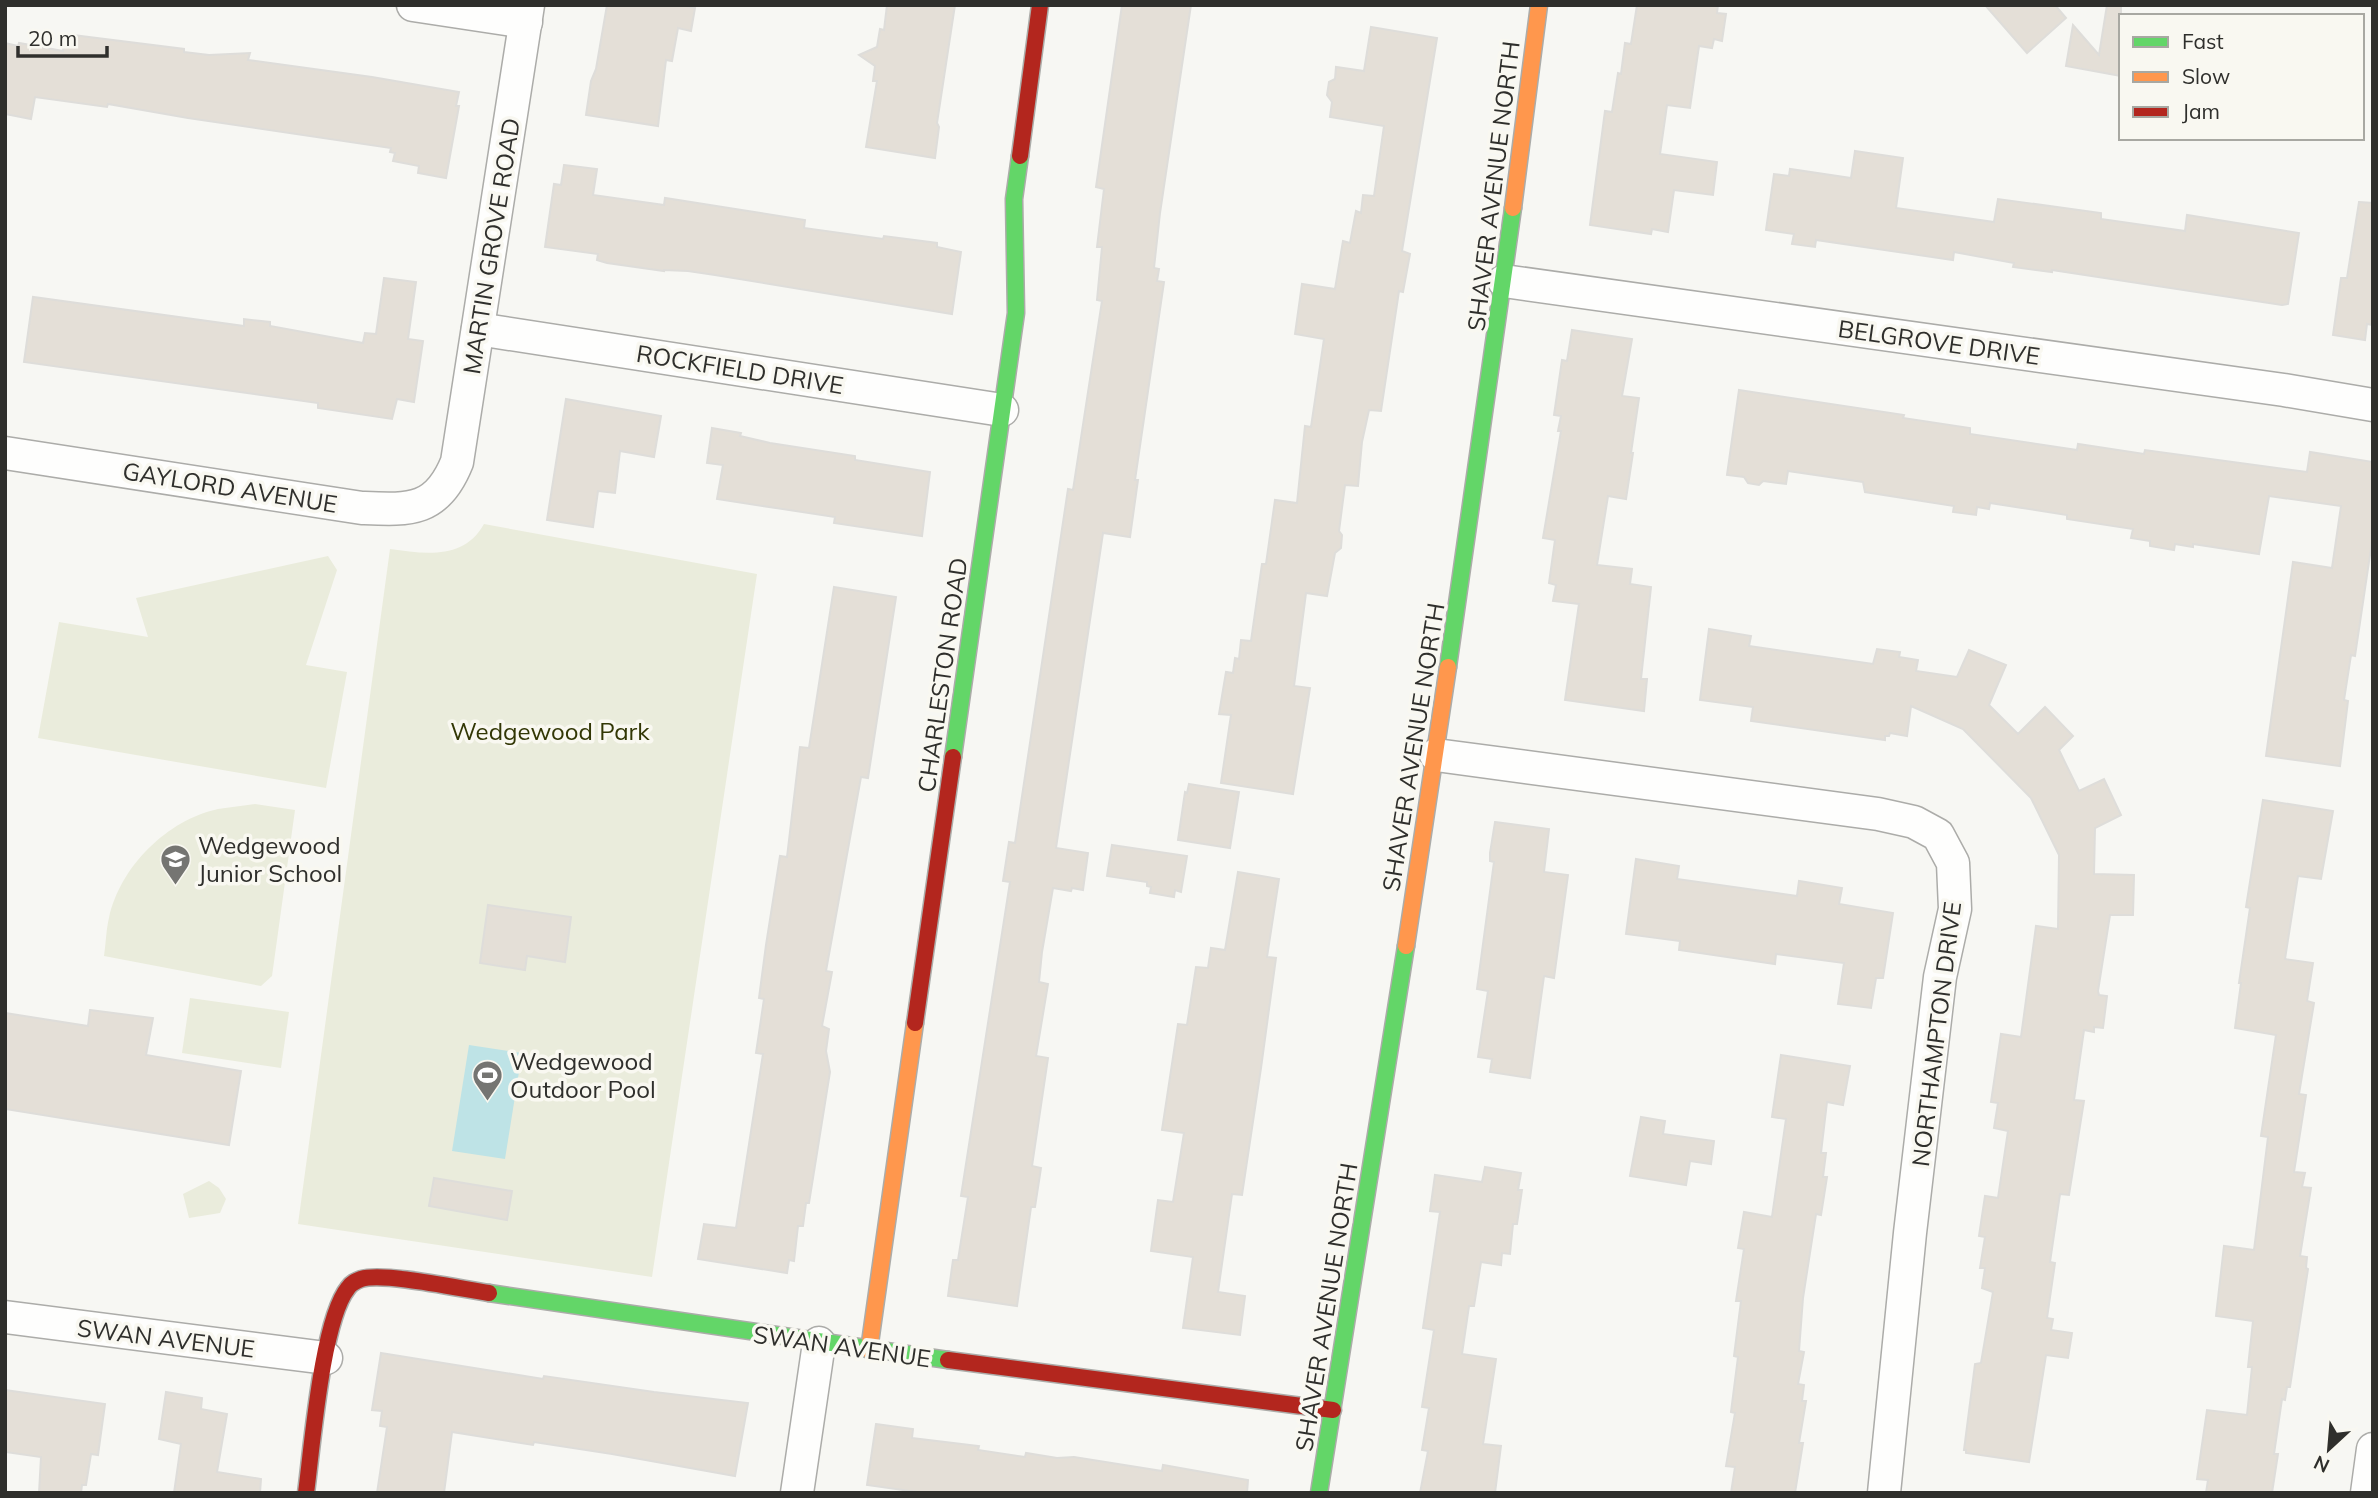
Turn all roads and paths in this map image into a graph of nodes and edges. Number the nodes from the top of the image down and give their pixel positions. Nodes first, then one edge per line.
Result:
1 (413, 5) edge
2 (1040, 5) edge
3 (1539, 5) edge
4 (527, 13) edge
5 (1504, 281) junction
6 (478, 329) junction
7 (2373, 405) edge
8 (1002, 410) junction
9 (5, 453) edge
10 (446, 485) joint
11 (1436, 755) junction
12 (5, 1317) edge
13 (819, 1343) junction
14 (869, 1350) junction
15 (326, 1358) junction
16 (1333, 1410) junction
17 (2373, 1449) edge
18 (306, 1493) edge
19 (797, 1493) edge
20 (1319, 1493) edge
21 (1884, 1493) edge
22 (2367, 1493) edge

1 - 4 street
2 - 8 street, CHARLESTON ROAD
3 - 5 street, SHAVER AVENUE NORTH
4 - 6 street, MARTIN GROVE ROAD
5 - 7 street, BELGROVE DRIVE
5 - 11 street, SHAVER AVENUE NORTH
6 - 8 street, ROCKFIELD DRIVE
6 - 10 street, MARTIN GROVE ROAD
8 - 14 street, CHARLESTON ROAD
9 - 10 street, GAYLORD AVENUE
11 - 16 street, SHAVER AVENUE NORTH
11 - 21 street, NORTHAMPTON DRIVE
12 - 15 street, SWAN AVENUE
13 - 14 street, SWAN AVENUE
13 - 15 street, SWAN AVENUE
13 - 19 street
14 - 16 street, SWAN AVENUE
15 - 18 street
16 - 20 street, SHAVER AVENUE NORTH
17 - 22 street

